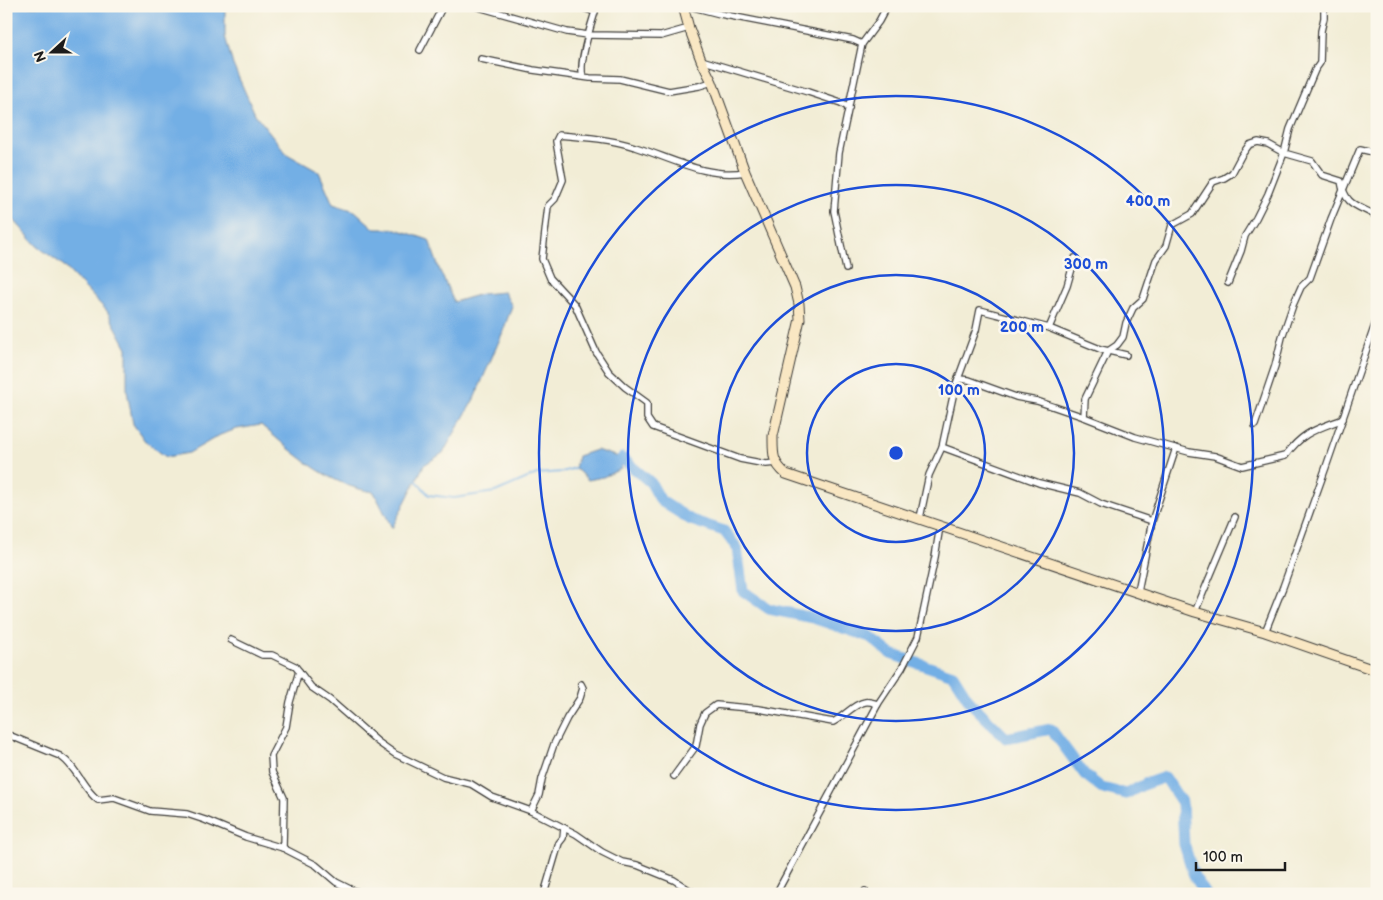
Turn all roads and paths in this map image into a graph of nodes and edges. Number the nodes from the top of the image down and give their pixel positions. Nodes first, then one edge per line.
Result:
1 (443, 6) edge
2 (475, 6) edge
3 (578, 6) edge
4 (683, 6) edge
5 (689, 6) edge
6 (887, 6) edge
7 (1324, 6) edge
8 (689, 28) junction
9 (588, 35) junction
10 (862, 44) junction
11 (420, 50) dead end
12 (482, 59) dead end
13 (701, 60) junction
14 (583, 76) junction
15 (712, 82) junction
16 (849, 108) junction
17 (1284, 153) junction
18 (1377, 153) edge
19 (745, 172) junction
20 (1343, 193) junction
21 (1377, 216) edge
22 (1075, 258) dead end
23 (846, 269) dead end
24 (1228, 283) dead end
25 (1377, 319) edge
26 (1049, 328) junction
27 (1108, 351) junction
28 (1126, 355) dead end
29 (959, 379) junction
30 (1084, 416) junction
31 (1343, 419) junction
32 (1255, 425) dead end
33 (942, 446) junction
34 (1176, 448) junction
35 (776, 463) junction
36 (920, 518) junction
37 (1235, 518) dead end
38 (1152, 521) junction
39 (940, 526) junction
40 (1138, 591) junction
41 (1195, 612) junction
42 (1265, 632) junction
43 (231, 640) dead end
44 (299, 671) junction
45 (1377, 671) edge
46 (581, 684) dead end
47 (878, 704) junction
48 (6, 734) edge
49 (674, 776) dead end
50 (531, 811) junction
51 (564, 828) junction
52 (283, 848) junction
53 (352, 892) edge
54 (367, 894) edge
55 (544, 894) edge
56 (700, 894) edge
57 (776, 894) edge

1 - 11 street
2 - 9 street
3 - 9 street
4 - 8 street
5 - 10 street
6 - 10 street
7 - 17 street
8 - 9 street
8 - 13 street
9 - 14 street
10 - 16 street
12 - 14 street
13 - 15 street
13 - 16 street
14 - 15 street
15 - 19 street
16 - 23 street
17 - 20 street
17 - 24 street
17 - 27 street
18 - 20 street
19 - 35 street
19 - 35 street
20 - 21 street
20 - 32 street
22 - 26 street
25 - 31 street
26 - 27 street
26 - 29 street
27 - 28 street
27 - 30 street
29 - 30 street
29 - 33 street
30 - 34 street
31 - 34 street
31 - 42 street
33 - 36 street
33 - 38 street
34 - 38 street
35 - 36 street
36 - 39 street
37 - 41 street
38 - 40 street
39 - 40 street
39 - 47 street
40 - 41 street
41 - 42 street
42 - 45 street
43 - 44 street
44 - 50 street
44 - 52 street
46 - 50 street
47 - 49 street
47 - 57 street
48 - 52 street
50 - 51 street
51 - 55 street
51 - 56 street
52 - 53 street
53 - 54 street

